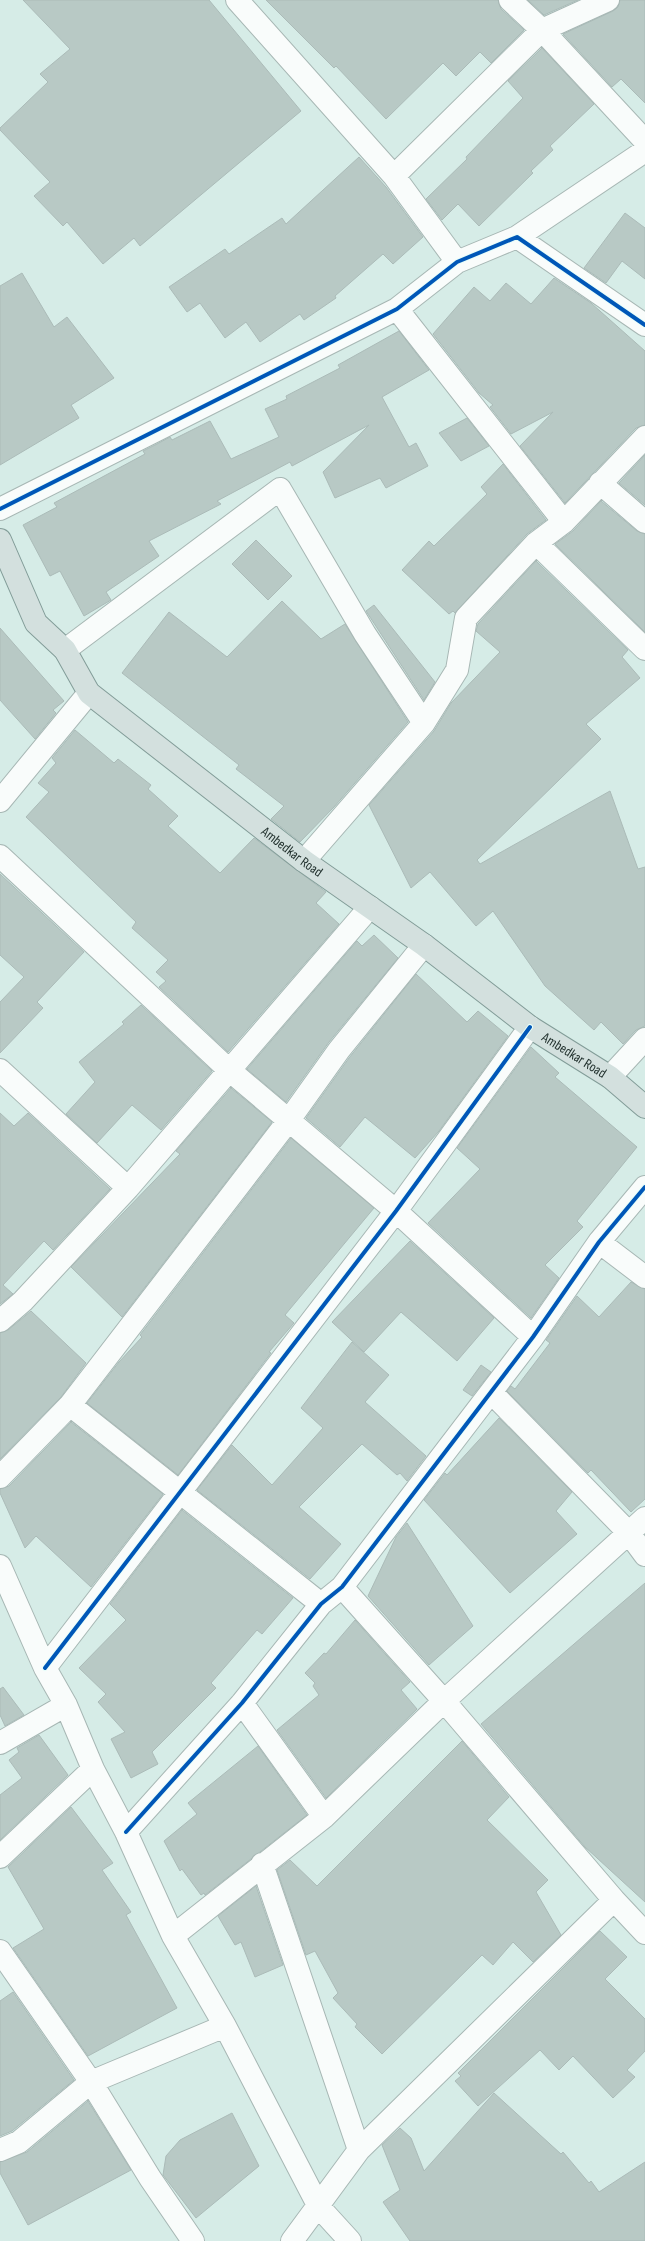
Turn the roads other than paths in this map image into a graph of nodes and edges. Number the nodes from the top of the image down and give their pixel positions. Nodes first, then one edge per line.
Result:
1 (237, 0) edge
2 (510, 0) edge
3 (608, 0) edge
4 (542, 30) junction
5 (645, 141) edge
6 (645, 151) edge
7 (394, 176) junction
8 (517, 237) junction
9 (457, 262) junction
10 (397, 309) junction
11 (645, 325) edge
12 (645, 437) edge
13 (600, 483) junction
14 (0, 510) edge
15 (564, 522) junction
16 (645, 522) edge
17 (0, 540) edge
18 (536, 543) junction
19 (645, 649) edge
20 (65, 650) junction
21 (89, 693) junction
22 (424, 723) junction
23 (0, 801) edge
24 (0, 856) edge
25 (304, 862) junction
26 (370, 907) junction
27 (424, 945) junction
28 (530, 1027) junction
29 (645, 1039) edge
30 (228, 1069) junction
31 (0, 1070) edge
32 (610, 1077) junction
33 (645, 1107) edge
34 (289, 1120) junction
35 (645, 1187) edge
36 (128, 1188) junction
37 (396, 1211) junction
38 (599, 1242) junction
39 (645, 1277) edge
40 (0, 1321) edge
41 (532, 1337) junction
42 (490, 1392) junction
43 (70, 1405) junction
44 (0, 1477) edge
45 (179, 1493) junction
46 (645, 1518) edge
47 (628, 1532) junction
48 (645, 1555) edge
49 (0, 1566) edge
50 (342, 1587) junction
51 (321, 1604) junction
52 (45, 1668) junction
53 (444, 1700) junction
54 (242, 1703) junction
55 (66, 1705) junction
56 (0, 1743) edge
57 (93, 1769) junction
58 (324, 1817) junction
59 (126, 1832) junction
60 (0, 1858) edge
61 (262, 1864) junction
62 (614, 1900) junction
63 (645, 1933) edge
64 (173, 1936) junction
65 (0, 1951) edge
66 (225, 2026) junction
67 (91, 2082) junction
68 (0, 2150) edge
69 (359, 2150) junction
70 (319, 2207) junction
71 (193, 2241) edge
72 (292, 2241) edge
73 (350, 2241) edge

1 - 7 street
2 - 4 street
3 - 4 street
4 - 5 street
4 - 7 street
6 - 8 street
7 - 9 street
8 - 9 street
8 - 11 street
9 - 10 street
10 - 14 street
10 - 15 street
12 - 13 street
13 - 15 street
13 - 16 street
15 - 18 street
17 - 20 main road, Ambedkar Road
18 - 19 street
18 - 22 street
20 - 21 main road, Ambedkar Road
20 - 22 street
21 - 23 street
21 - 25 main road, Ambedkar Road
22 - 25 street
24 - 30 street
25 - 26 main road, Ambedkar Road
26 - 27 main road, Ambedkar Road
26 - 30 street
27 - 28 main road, Ambedkar Road
27 - 34 street
28 - 32 main road, Ambedkar Road
28 - 37 street
29 - 32 street
30 - 34 street
30 - 36 street
31 - 36 street
32 - 33 main road, Ambedkar Road
34 - 37 street
34 - 43 street
35 - 38 street
36 - 40 street
37 - 41 street
37 - 45 street
38 - 39 street
38 - 41 street
41 - 42 street
42 - 47 street
42 - 50 street
43 - 44 street
43 - 45 street
45 - 51 street
45 - 52 street
46 - 47 street
47 - 48 street
47 - 53 street
49 - 52 street
50 - 51 street
50 - 53 street
51 - 54 street
52 - 55 street
53 - 58 street
53 - 62 street
54 - 58 street
54 - 59 street
55 - 56 street
55 - 57 street
57 - 59 street
57 - 60 street
58 - 61 street
59 - 64 street
61 - 64 street
61 - 69 street
62 - 63 street
62 - 69 street
64 - 66 street
65 - 67 street
66 - 67 street
66 - 70 street
67 - 68 street
67 - 71 street
69 - 70 street
70 - 72 street
70 - 73 street

